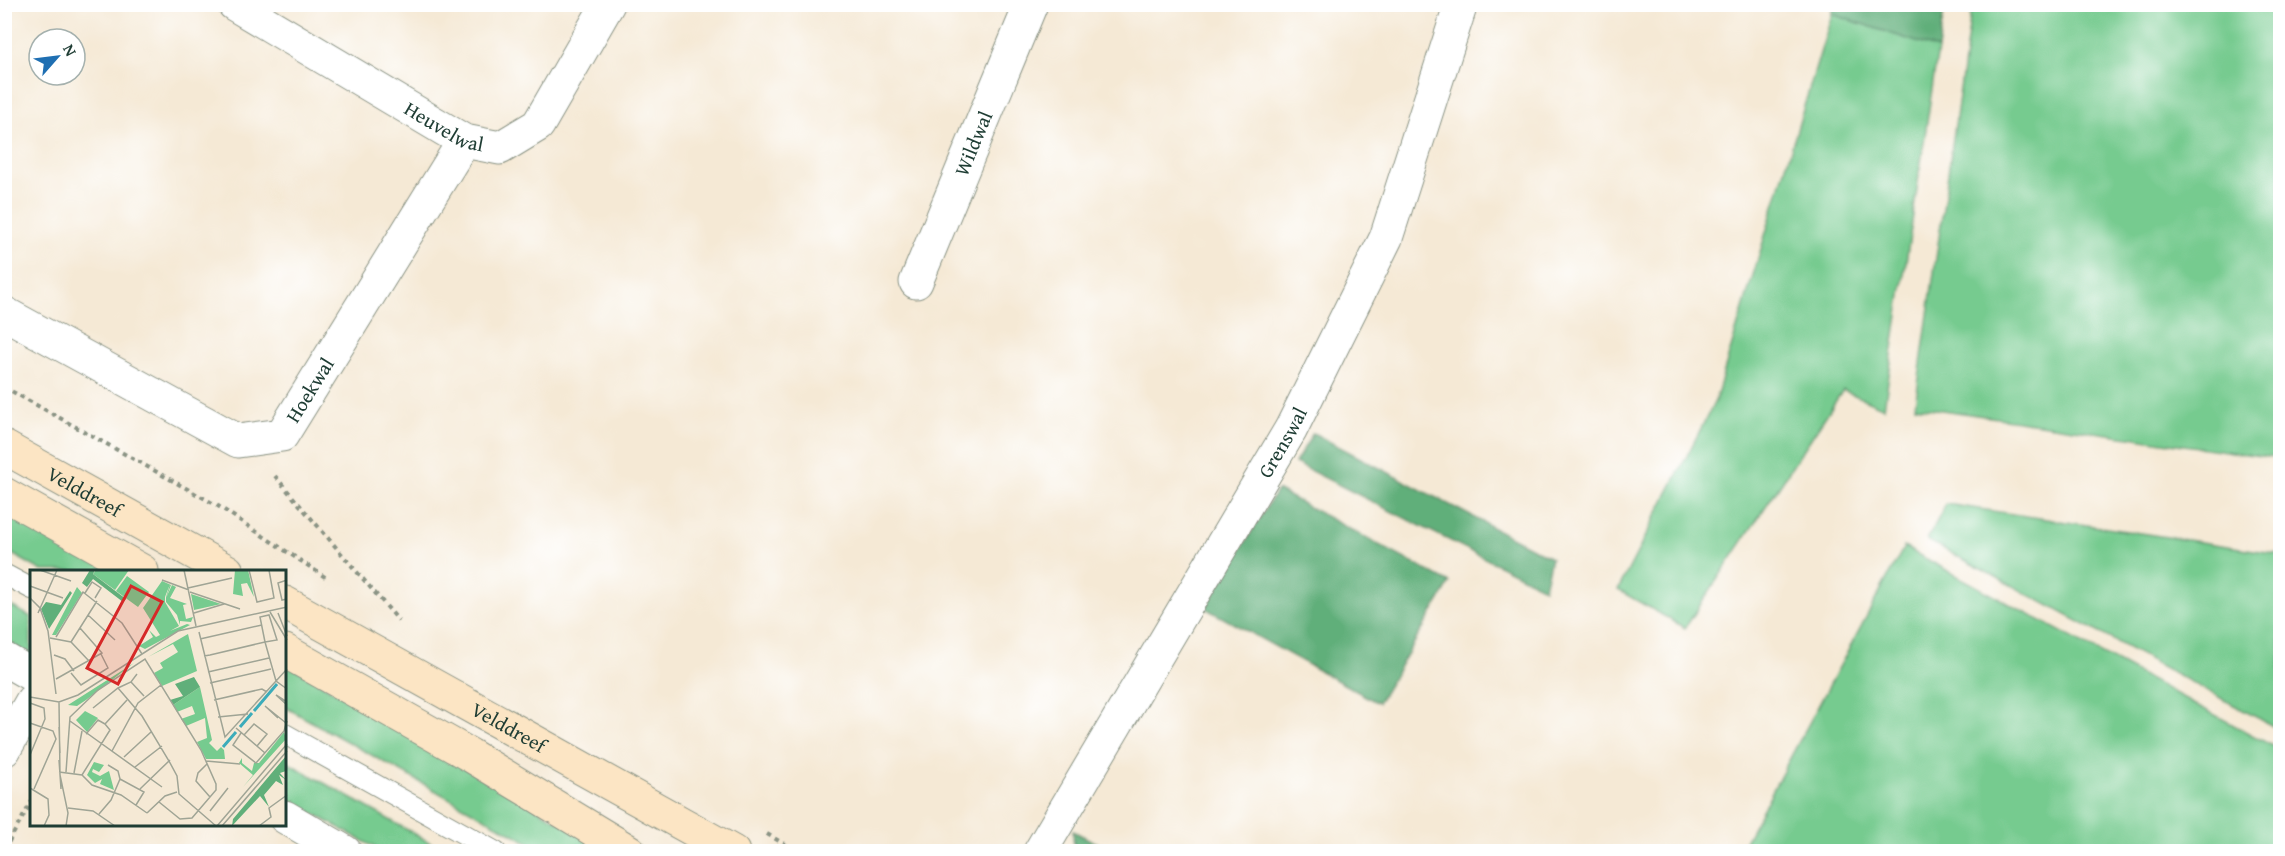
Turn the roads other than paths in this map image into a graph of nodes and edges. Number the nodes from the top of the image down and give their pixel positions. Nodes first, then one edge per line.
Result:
1 (234, 4) edge
2 (608, 4) edge
3 (1031, 4) edge
4 (1461, 4) edge
5 (464, 141) junction
6 (916, 282) dead end
7 (4, 313) edge
8 (4, 447) edge
9 (4, 494) edge
10 (140, 570) edge
11 (225, 570) edge
12 (4, 574) edge
13 (30, 588) edge
14 (286, 604) edge
15 (286, 652) edge
16 (4, 659) edge
17 (30, 674) edge
18 (30, 704) edge
19 (286, 735) edge
20 (4, 750) edge
21 (286, 819) edge
22 (345, 852) edge
23 (496, 852) edge
24 (630, 852) edge
25 (733, 852) edge
26 (1040, 852) edge

1 - 5 street, Heuvelwal
2 - 5 street, Heuvelwal
3 - 6 street, Wildwal
4 - 26 street, Grenswal
5 - 7 street, Hoekwal
8 - 11 main road, Velddreef
9 - 10 main road
12 - 13 lane
14 - 25 main road, Velddreef
15 - 24 main road
16 - 17 street
18 - 20 street
19 - 23 lane
21 - 22 street

